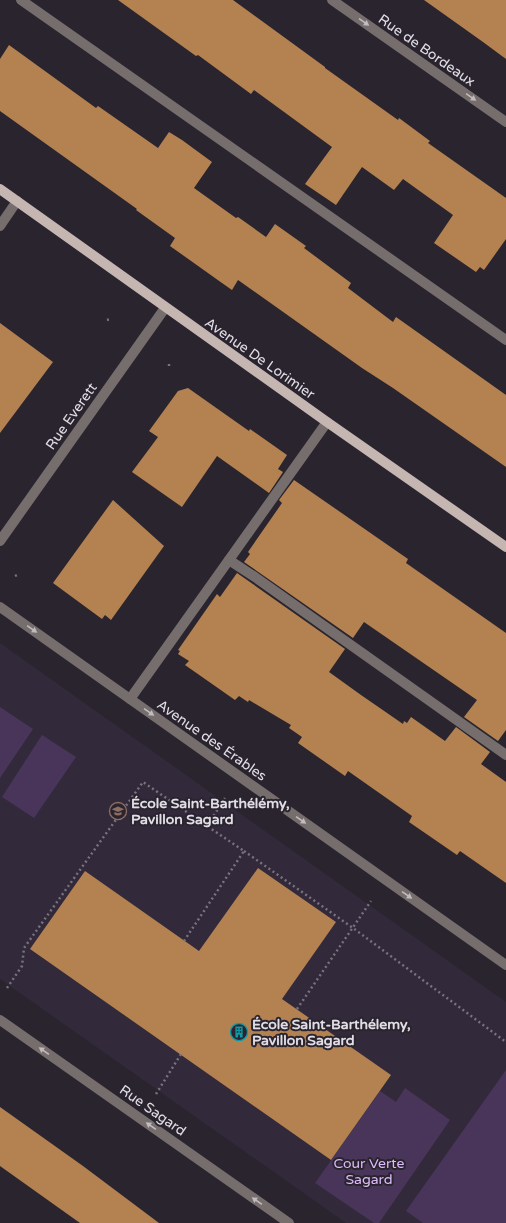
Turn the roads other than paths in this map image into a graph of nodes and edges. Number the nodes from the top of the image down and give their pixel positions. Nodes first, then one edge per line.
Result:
1 (21, 0) edge
2 (332, 0) edge
3 (506, 122) edge
4 (0, 189) edge
5 (17, 201) junction
6 (0, 226) edge
7 (165, 308) junction
8 (506, 340) edge
9 (327, 422) junction
10 (0, 541) edge
11 (506, 547) edge
12 (229, 560) junction
13 (0, 607) edge
14 (130, 699) junction
15 (506, 755) edge
16 (506, 965) edge
17 (0, 1020) edge
18 (289, 1223) edge

1 - 8 street
2 -> 3 street, Rue de Bordeaux
4 - 5 main road, Avenue De Lorimier
5 - 6 street
5 - 7 main road, Avenue De Lorimier
7 - 9 main road, Avenue De Lorimier
7 - 10 street, Rue Everett
9 - 11 main road, Avenue De Lorimier
9 - 12 street
12 - 14 street
12 - 15 street
13 -> 14 street, Avenue des Érables
14 -> 16 street, Avenue des Érables
18 -> 17 street, Rue Sagard

